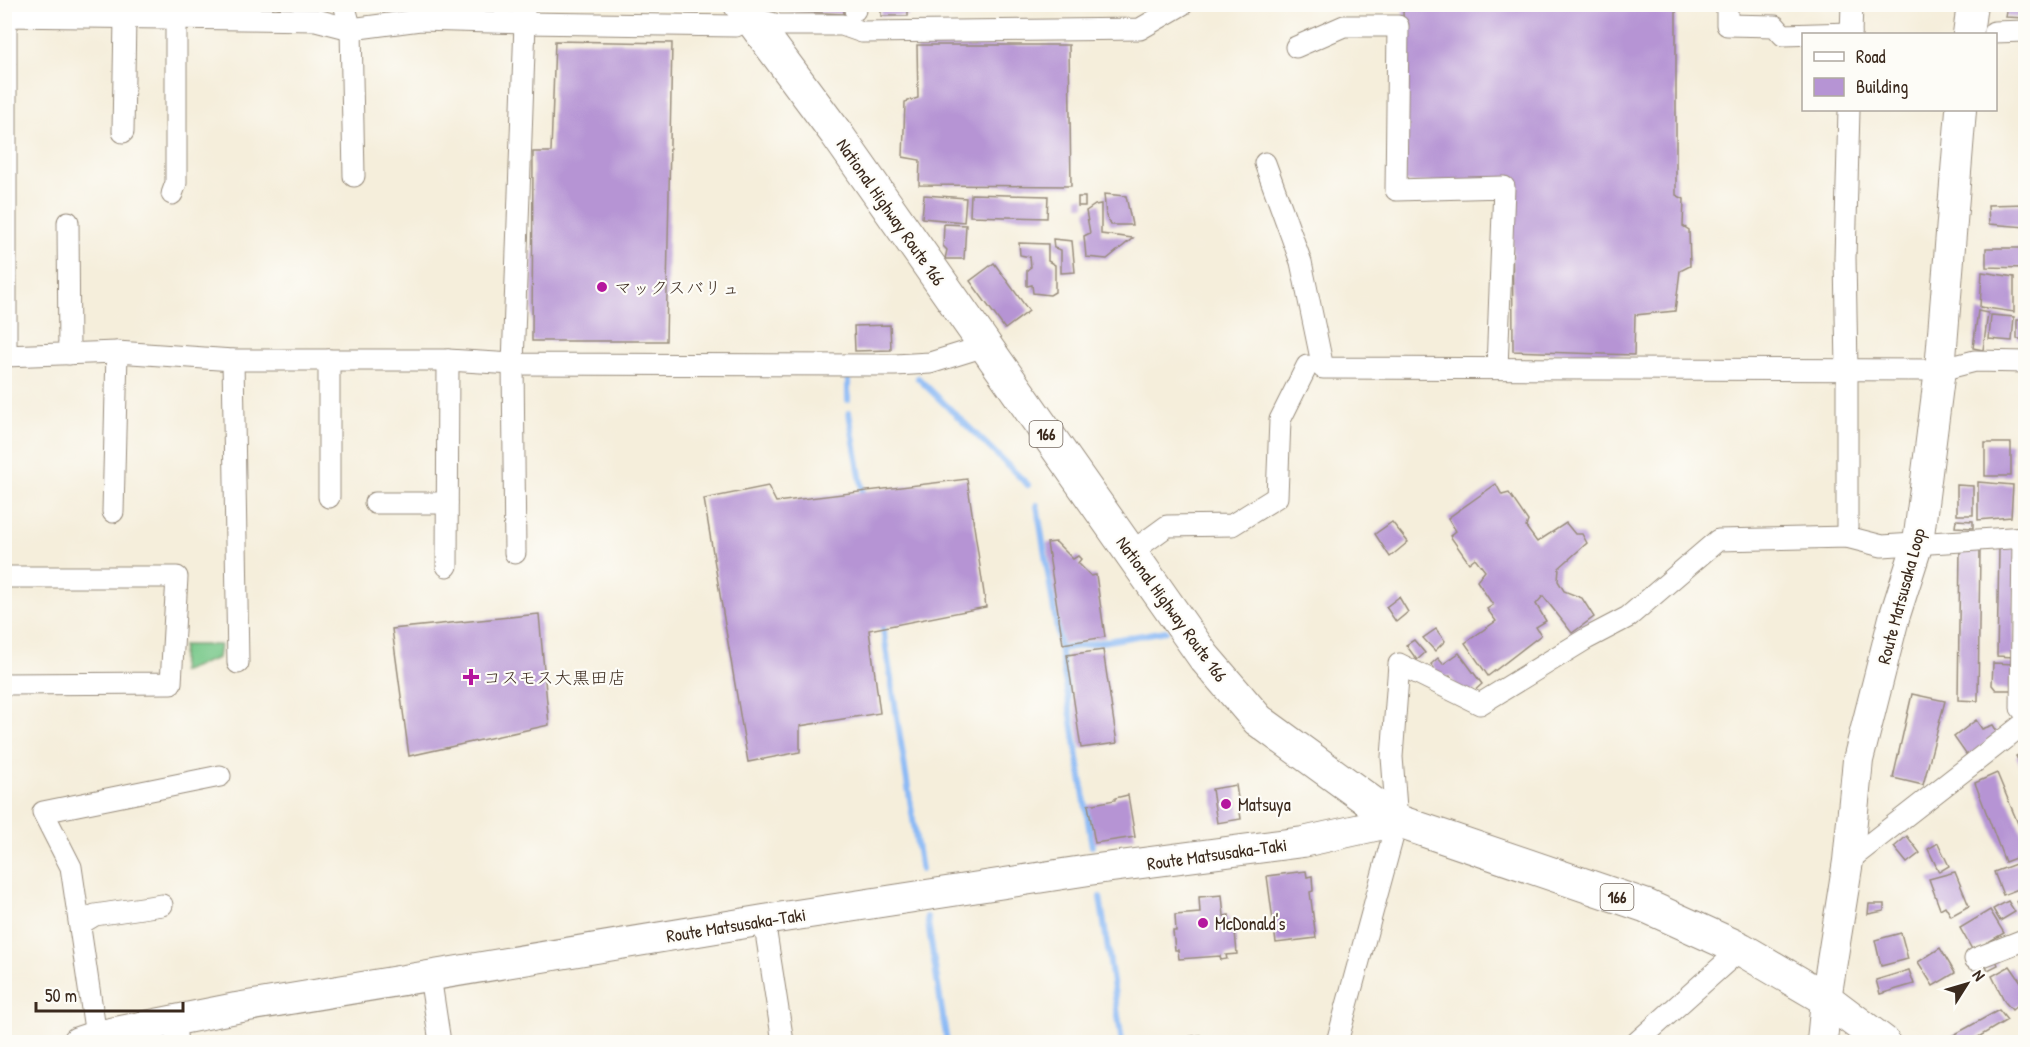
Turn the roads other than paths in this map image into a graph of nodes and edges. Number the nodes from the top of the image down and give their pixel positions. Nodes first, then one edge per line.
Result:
1 (344, 4) edge
2 (1183, 4) edge
3 (1727, 4) edge
4 (1852, 4) edge
5 (1971, 4) edge
6 (176, 11) edge
7 (744, 11) edge
8 (524, 14) edge
9 (5, 16) edge
10 (125, 18) junction
11 (351, 28) junction
12 (2025, 31) edge
13 (1851, 33) edge
14 (1981, 33) edge
15 (1802, 35) edge
16 (1296, 47) dead end
17 (1849, 111) edge
18 (1961, 111) edge
19 (123, 132) dead end
20 (1265, 163) dead end
21 (354, 176) dead end
22 (172, 194) dead end
23 (68, 222) dead end
24 (985, 346) junction
25 (117, 352) junction
26 (69, 354) junction
27 (5, 356) edge
28 (233, 360) junction
29 (328, 360) junction
30 (448, 360) junction
31 (2025, 362) edge
32 (513, 364) junction
33 (1306, 366) dead end
34 (1497, 368) junction
35 (1847, 369) junction
36 (1940, 370) junction
37 (329, 497) dead end
38 (375, 503) dead end
39 (447, 503) junction
40 (113, 512) dead end
41 (1846, 537) junction
42 (2024, 537) edge
43 (1918, 543) junction
44 (515, 553) dead end
45 (1130, 553) junction
46 (447, 566) dead end
47 (4, 577) edge
48 (238, 663) dead end
49 (4, 684) edge
50 (2025, 714) edge
51 (2025, 722) edge
52 (220, 776) dead end
53 (1397, 821) junction
54 (1848, 861) junction
55 (162, 905) dead end
56 (764, 920) junction
57 (80, 924) junction
58 (2025, 939) edge
59 (1741, 949) junction
60 (1975, 959) dead end
61 (430, 976) junction
62 (1826, 999) junction
63 (176, 1031) edge
64 (87, 1039) edge
65 (440, 1042) edge
66 (783, 1042) edge
67 (1337, 1042) edge
68 (1637, 1042) edge
69 (1822, 1042) edge
70 (1883, 1042) edge

1 - 11 street
2 - 7 street
3 - 15 street
4 - 13 street
5 - 14 main road
6 - 10 street
6 - 11 street
6 - 22 street
7 - 8 street
7 - 24 highway, National Highway Route 166 / 166
8 - 11 street
8 - 32 street
9 - 10 street
9 - 27 street
10 - 19 street
11 - 21 street
12 - 14 street
16 - 34 street
17 - 35 street
18 - 36 main road, Route Matsusaka Loop
20 - 34 street
23 - 26 street
24 - 32 street
24 - 45 highway, National Highway Route 166 / 166
25 - 26 street
25 - 28 street
25 - 40 street
26 - 27 street
28 - 29 street
28 - 48 street
29 - 30 street
29 - 37 street
30 - 32 street
30 - 39 street
31 - 36 street
32 - 44 street
33 - 45 street
34 - 35 street
35 - 36 street
35 - 41 street
36 - 43 main road, Route Matsusaka Loop
38 - 39 street
39 - 46 street
41 - 43 street
41 - 53 street
42 - 43 street
42 - 50 street
43 - 54 main road, Route Matsusaka Loop
45 - 53 highway, National Highway Route 166 / 166
47 - 49 street
51 - 54 street
52 - 57 street
53 - 56 main road, Route Matsusaka-Taki
53 - 59 highway, National Highway Route 166 / 166
53 - 67 street
54 - 62 main road, Route Matsusaka Loop
55 - 57 street
56 - 61 main road, Route Matsusaka-Taki
56 - 66 street
57 - 64 street
58 - 60 street
59 - 62 highway, National Highway Route 166 / 166
59 - 68 street
61 - 63 main road, Route Matsusaka-Taki
61 - 65 street
62 - 69 main road, Route Matsusaka Loop
62 - 70 highway, National Highway Route 166 / 166
63 - 64 main road, Route Matsusaka-Taki

